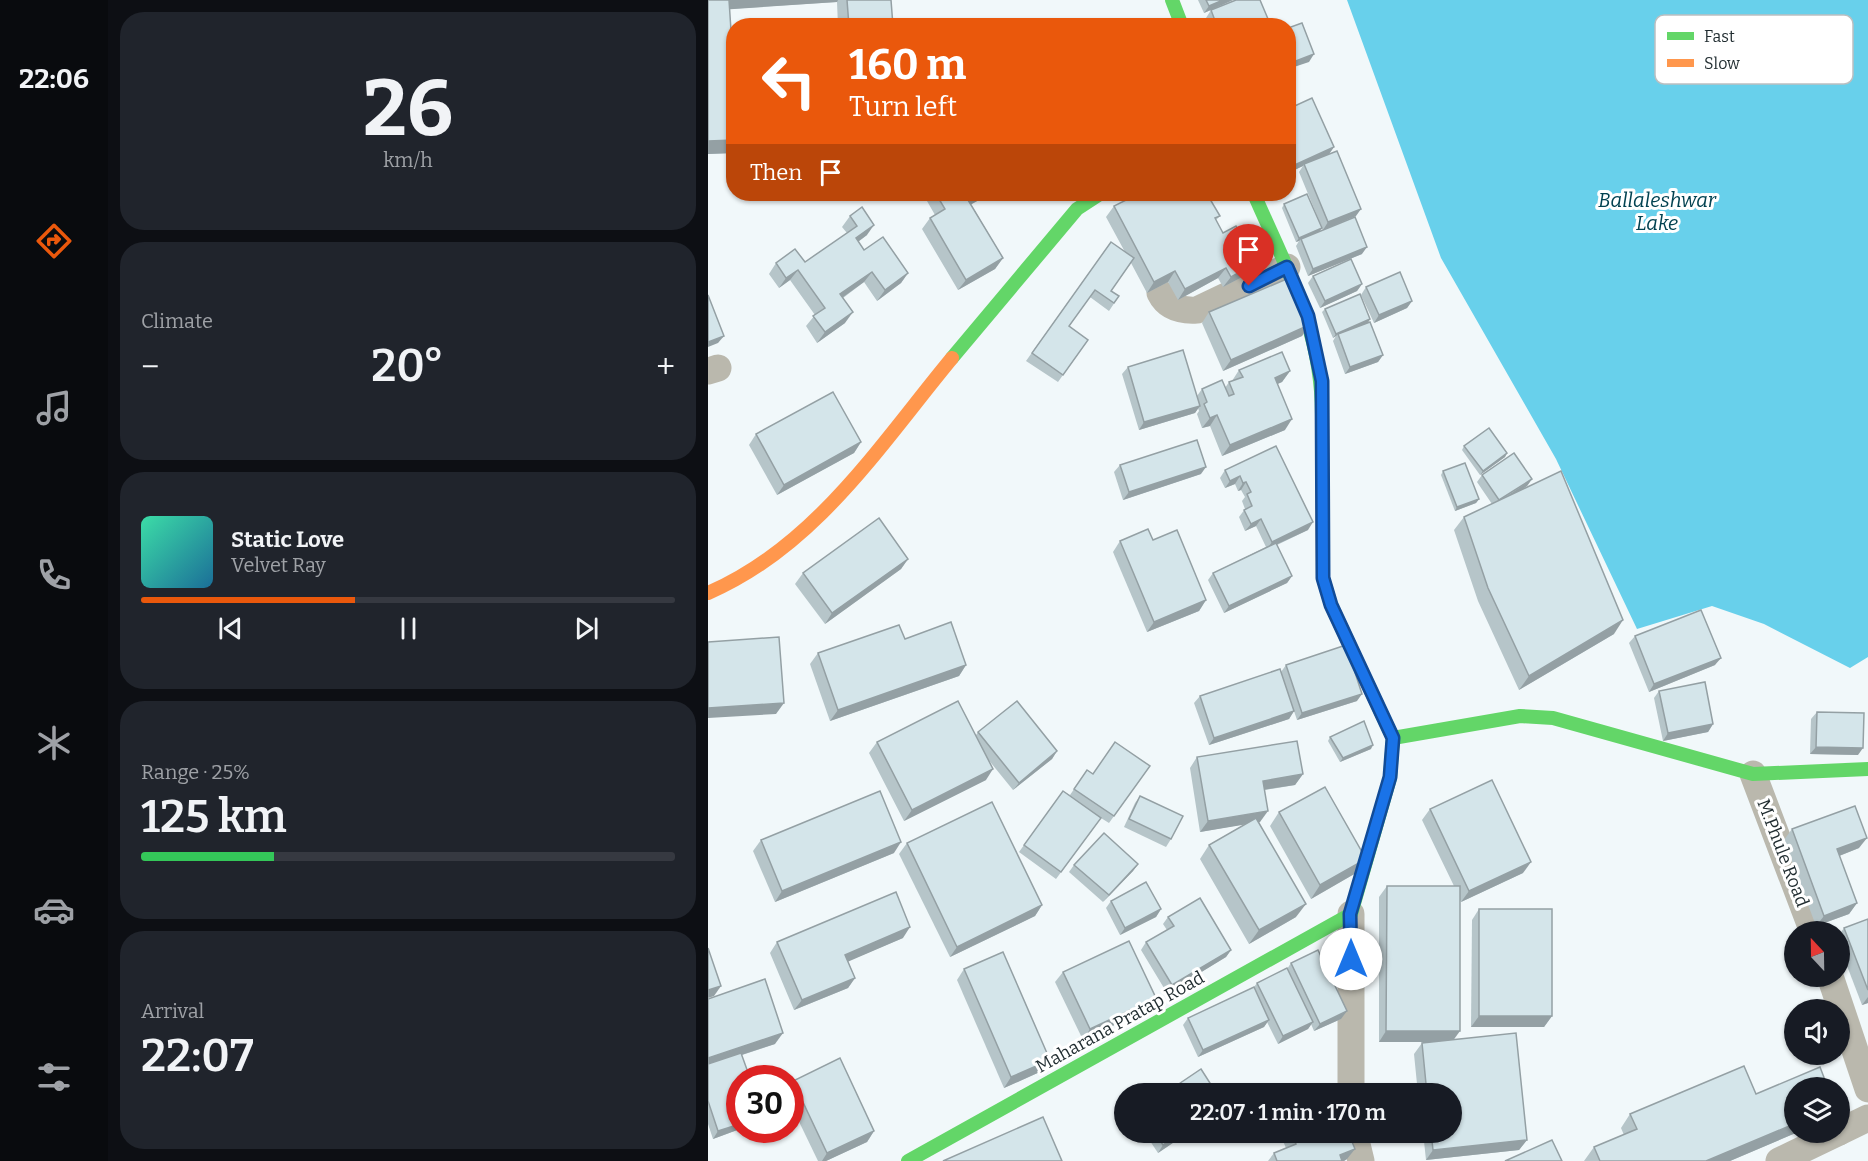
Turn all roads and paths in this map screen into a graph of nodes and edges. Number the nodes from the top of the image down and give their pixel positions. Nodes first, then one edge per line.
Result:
1 (1172, 0) edge
2 (1179, 18) edge
3 (1102, 201) edge
4 (1257, 201) edge
5 (1287, 267) junction
6 (1160, 293) edge
7 (708, 592) edge
8 (1393, 738) junction
9 (1868, 769) edge
10 (1753, 774) junction
11 (1350, 914) junction
12 (1809, 921) edge
13 (1834, 987) edge
14 (1351, 1083) edge
15 (1868, 1089) edge
16 (1868, 1118) edge
17 (1850, 1127) edge
18 (1357, 1143) edge
19 (1816, 1143) edge
20 (908, 1161) edge
21 (1361, 1161) edge
22 (1779, 1161) edge

1 - 2 street
3 - 7 street
4 - 5 street
5 - 6 street
5 - 8 street
8 - 10 street
8 - 11 street
9 - 10 street
10 - 12 street, M.Phule Road
11 - 14 street
11 - 20 street, Maharana Pratap Road
13 - 15 street
16 - 17 street
18 - 21 street
19 - 22 street

